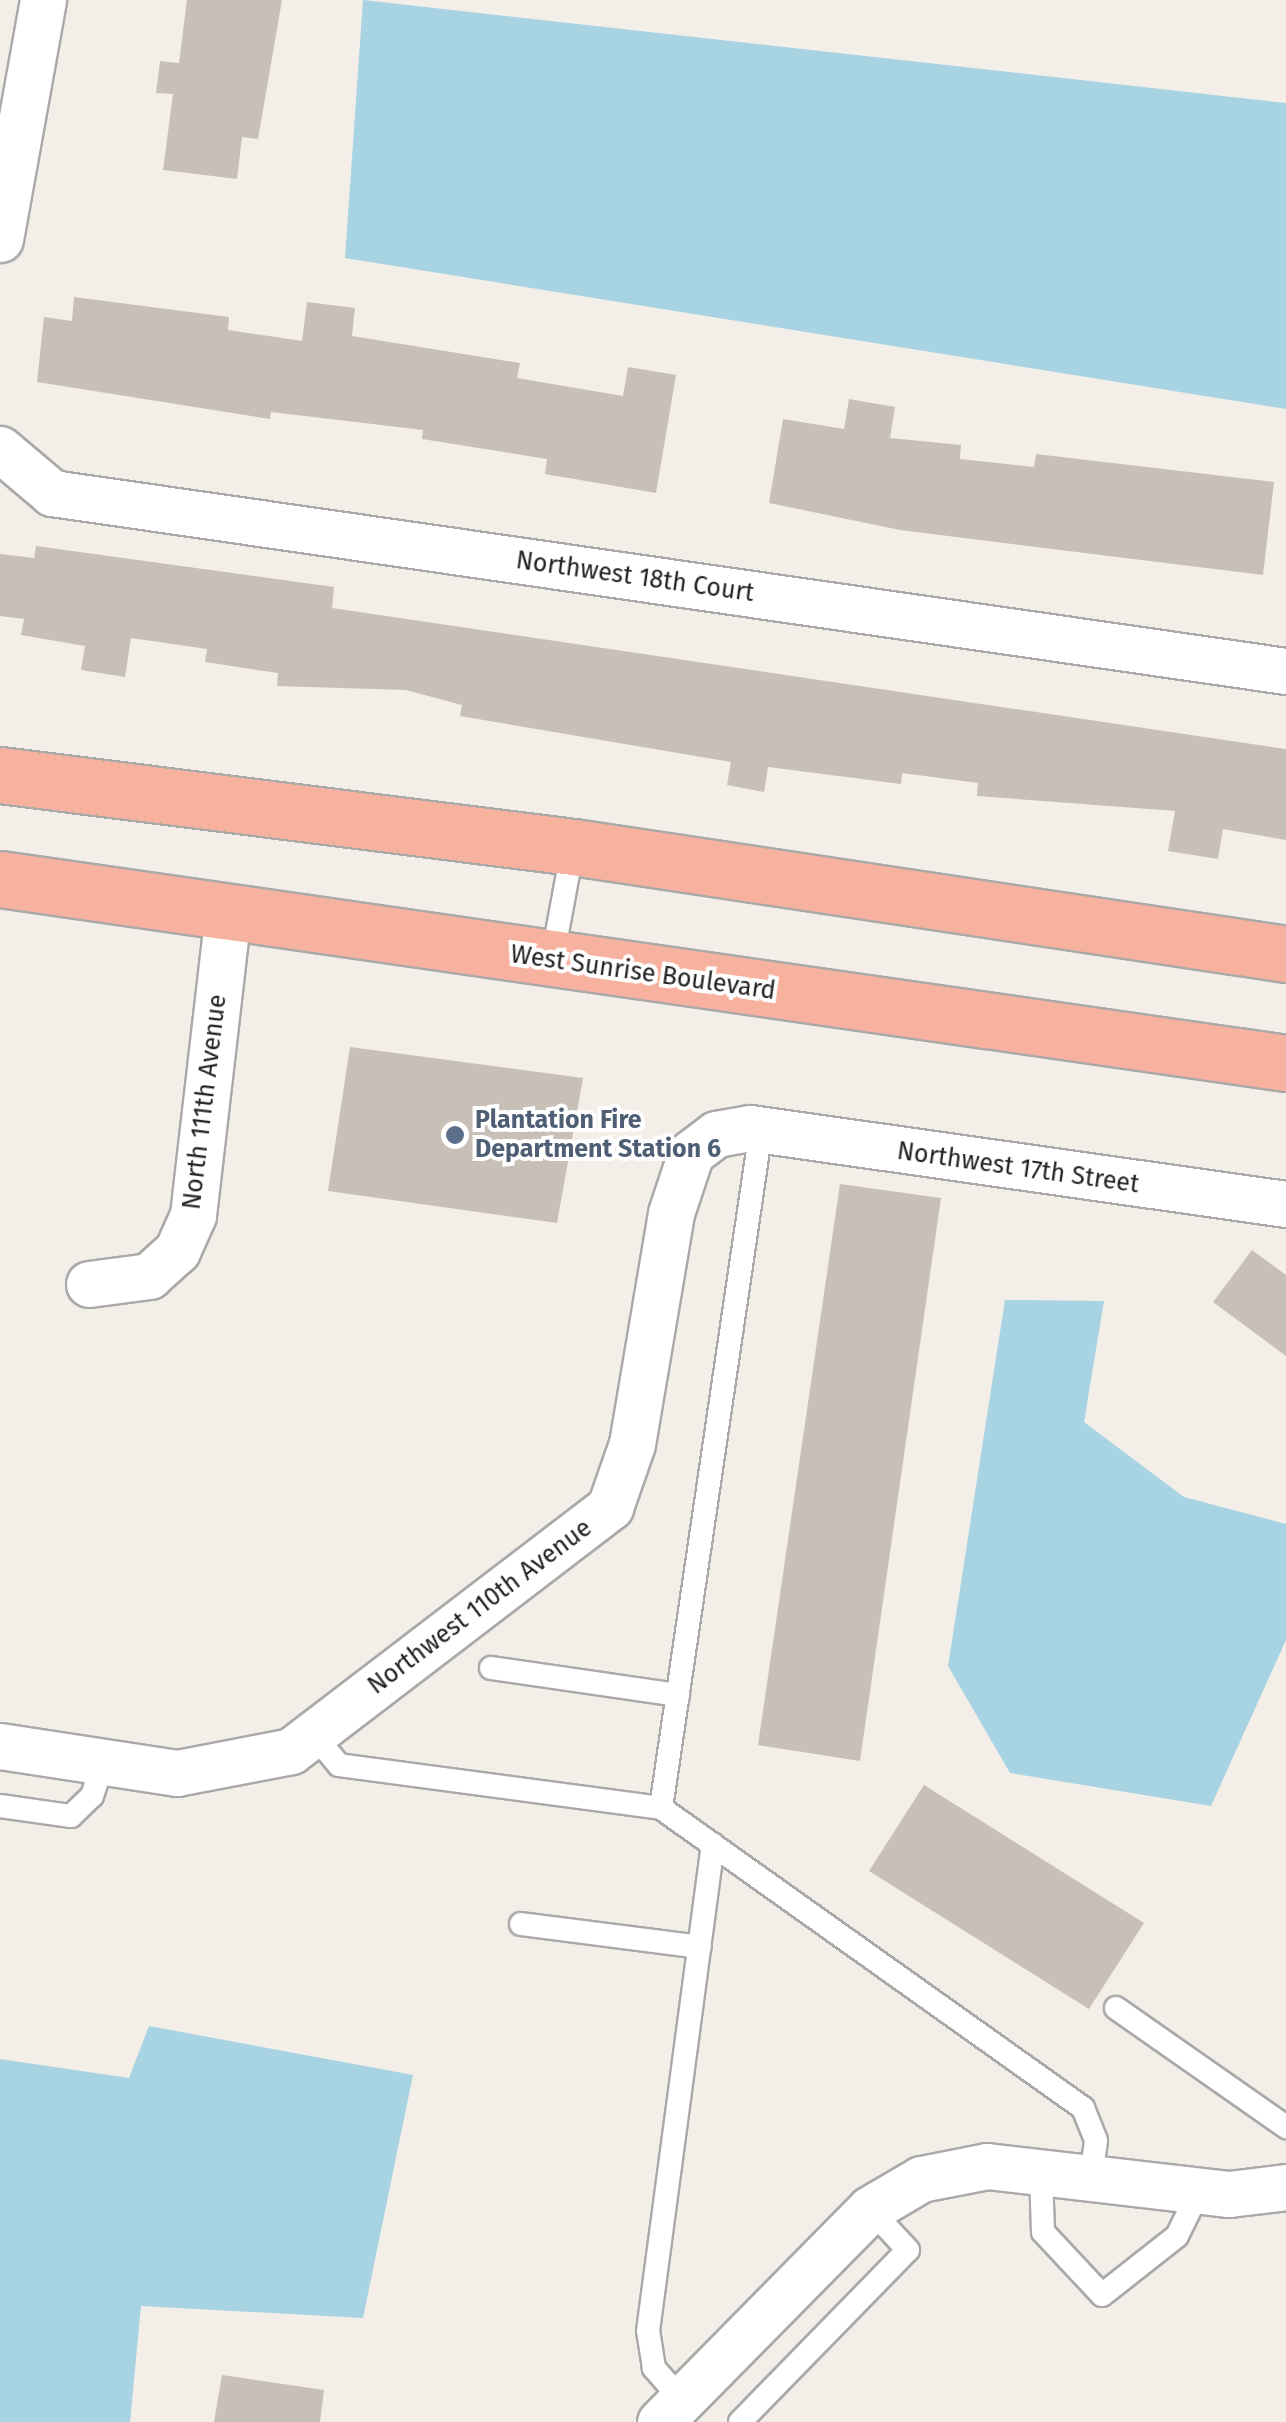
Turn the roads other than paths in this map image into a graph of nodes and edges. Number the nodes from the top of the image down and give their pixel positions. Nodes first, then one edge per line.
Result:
1 (43, 0) edge
2 (0, 240) edge
3 (0, 449) edge
4 (1286, 671) edge
5 (0, 775) edge
6 (574, 846) junction
7 (0, 878) edge
8 (228, 912) junction
9 (1286, 954) edge
10 (552, 960) junction
11 (1286, 1063) edge
12 (755, 1129) junction
13 (1286, 1204) edge
14 (89, 1284) dead end
15 (491, 1668) dead end
16 (678, 1695) junction
17 (313, 1734) junction
18 (0, 1746) edge
19 (103, 1762) junction
20 (0, 1806) edge
21 (661, 1808) junction
22 (713, 1844) junction
23 (521, 1924) dead end
24 (700, 1948) junction
25 (1116, 2008) dead end
26 (1284, 2121) edge
27 (1041, 2172) junction
28 (1091, 2178) junction
29 (1286, 2186) edge
30 (1198, 2190) junction
31 (870, 2209) junction
32 (671, 2411) edge
33 (740, 2422) edge

1 - 2 street
3 - 4 street, Northwest 18th Court
5 - 6 highway
6 - 9 highway
6 - 10 lane
7 - 8 highway, West Sunrise Boulevard
8 - 10 highway, West Sunrise Boulevard
8 - 14 street, North 111th Avenue
10 - 11 highway, West Sunrise Boulevard
12 - 13 street, Northwest 17th Street
12 - 16 lane
12 - 17 street, Northwest 110th Avenue
15 - 16 lane
16 - 21 lane
17 - 19 street, Northwest 110th Avenue
17 - 21 lane
18 - 19 street, Northwest 110th Avenue
19 - 20 lane
21 - 22 lane
22 - 24 lane
22 - 28 lane
23 - 24 lane
24 - 32 lane
25 - 26 lane
27 - 28 street
27 - 30 lane
27 - 31 street
28 - 30 street
29 - 30 street
31 - 32 street
31 - 33 lane

